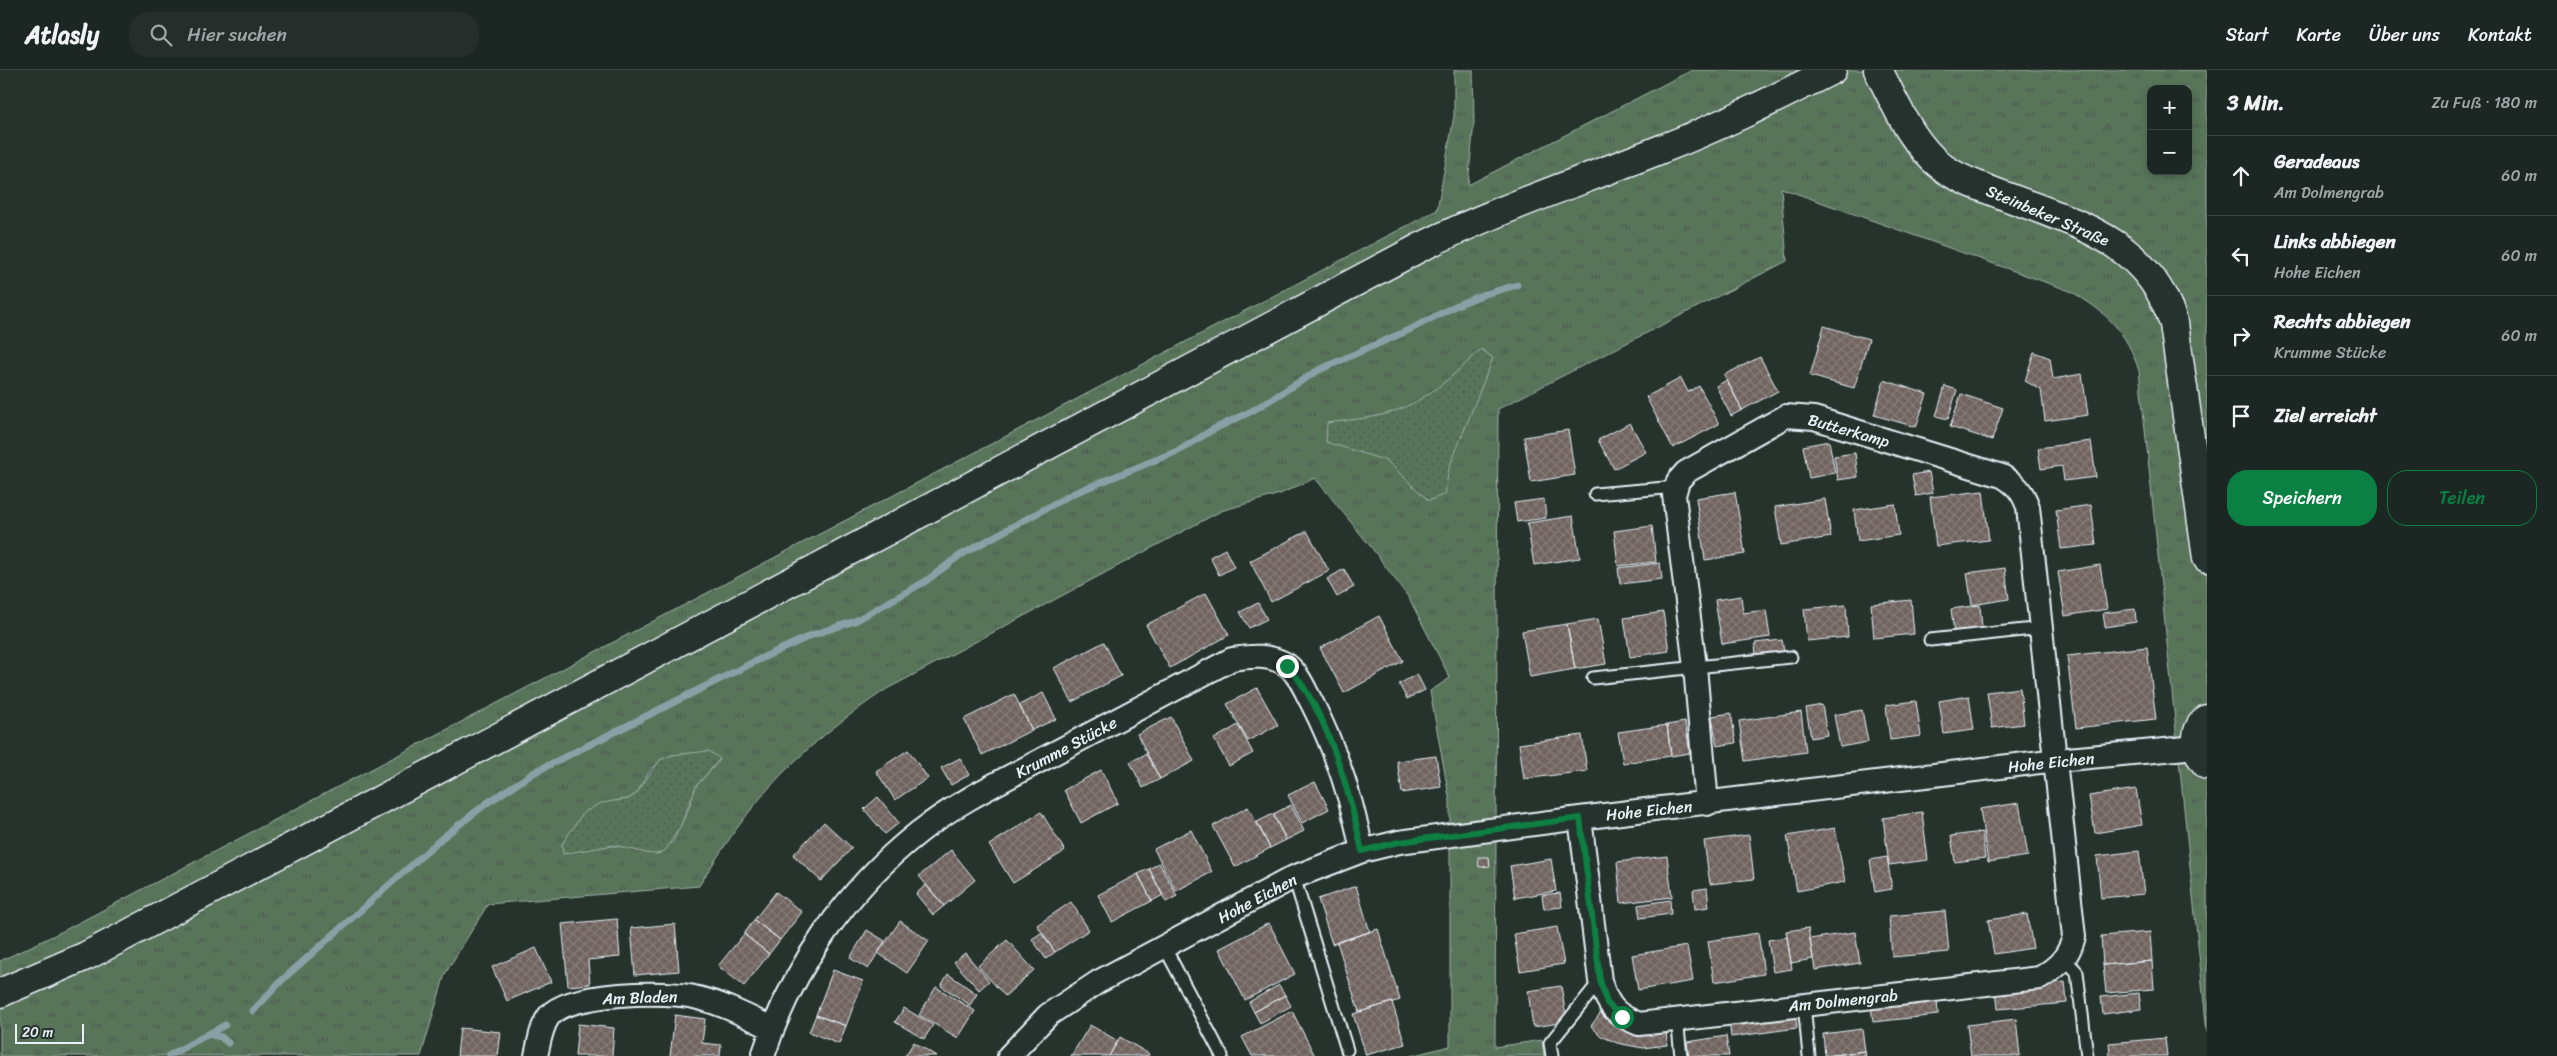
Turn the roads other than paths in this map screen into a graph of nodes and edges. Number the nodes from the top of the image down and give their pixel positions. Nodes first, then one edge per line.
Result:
1 (1832, 70) edge
2 (1878, 70) edge
3 (1677, 487) junction
4 (1595, 494) dead end
5 (2207, 558) edge
6 (2042, 628) junction
7 (1930, 640) dead end
8 (1791, 657) dead end
9 (1695, 667) junction
10 (1594, 678) dead end
11 (2207, 719) edge
12 (2202, 756) edge
13 (2057, 760) junction
14 (1707, 804) junction
15 (1580, 818) junction
16 (1362, 851) junction
17 (1294, 877) junction
18 (1165, 948) junction
19 (2065, 958) junction
20 (1600, 980) junction
21 (0, 993) edge
22 (1804, 1004) junction
23 (1677, 1019) junction
24 (772, 1028) junction
25 (1347, 1050) dead end
26 (536, 1056) edge
27 (763, 1056) edge
28 (1009, 1056) edge
29 (1222, 1056) edge
30 (1552, 1056) edge
31 (1681, 1056) edge
32 (1809, 1056) edge
33 (2087, 1056) edge

1 - 21 street
2 - 5 street, Steinbeker Straße
3 - 4 lane
3 - 6 street, Butterkamp
3 - 9 street
6 - 7 lane
6 - 13 street, Butterkamp
8 - 9 lane
9 - 10 lane
9 - 14 street
11 - 12 street
12 - 13 street, Hohe Eichen
13 - 14 street, Hohe Eichen
13 - 19 street, Am Dolmengrab
14 - 15 street, Hohe Eichen
15 - 16 street, Hohe Eichen
15 - 20 street, Am Dolmengrab
16 - 17 street, Hohe Eichen
16 - 24 street, Krumme Stücke
17 - 18 street, Hohe Eichen
17 - 25 lane
18 - 28 street, Hohe Eichen
18 - 29 lane
19 - 22 street, Am Dolmengrab
19 - 33 lane
20 - 23 street, Am Dolmengrab
20 - 30 lane
22 - 23 street, Am Dolmengrab
22 - 32 lane
23 - 31 lane
24 - 26 street, Am Bladen
24 - 27 street, Krumme Stücke

